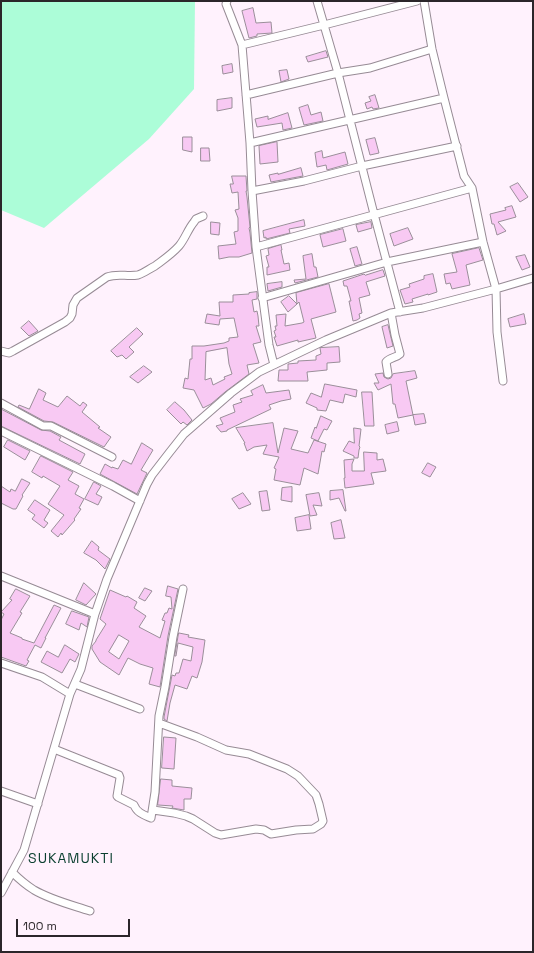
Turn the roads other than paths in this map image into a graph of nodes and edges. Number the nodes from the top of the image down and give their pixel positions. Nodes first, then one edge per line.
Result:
1 (317, 1) edge
2 (417, 1) edge
3 (424, 1) edge
4 (226, 2) edge
5 (324, 25) junction
6 (242, 44) junction
7 (432, 49) junction
8 (338, 73) junction
9 (246, 95) junction
10 (444, 98) junction
11 (350, 120) junction
12 (250, 143) junction
13 (457, 146) junction
14 (362, 166) junction
15 (472, 188) junction
16 (252, 192) junction
17 (374, 214) junction
18 (203, 216) dead end
19 (483, 242) junction
20 (256, 247) junction
21 (387, 262) junction
22 (533, 278) edge
23 (496, 289) junction
24 (262, 298) junction
25 (400, 312) junction
26 (391, 313) junction
27 (1, 352) edge
28 (274, 365) junction
29 (388, 374) dead end
30 (503, 381) dead end
31 (1, 403) edge
32 (1, 431) edge
33 (112, 457) dead end
34 (140, 500) junction
35 (1, 576) edge
36 (183, 589) dead end
37 (95, 614) junction
38 (1, 663) edge
39 (75, 684) junction
40 (70, 694) junction
41 (140, 710) dead end
42 (159, 722) junction
43 (54, 749) junction
44 (1, 791) edge
45 (38, 804) junction
46 (152, 810) junction
47 (12, 872) junction
48 (1, 893) edge
49 (90, 911) dead end

1 - 5 street
2 - 5 street
3 - 7 street
4 - 6 street
5 - 6 street
5 - 8 street
6 - 9 street
7 - 8 street
7 - 10 street
8 - 9 street
8 - 11 street
9 - 12 street
10 - 11 street
10 - 13 street
11 - 12 street
11 - 14 street
12 - 16 street
13 - 14 street
13 - 15 street
14 - 16 street
14 - 17 street
15 - 17 street
15 - 19 street
16 - 20 street
17 - 20 street
17 - 21 street
18 - 27 street
19 - 21 street
19 - 23 street
20 - 24 street
21 - 24 street
21 - 25 street
22 - 23 street
23 - 25 street
23 - 30 street
24 - 28 street
25 - 26 street
26 - 28 street
26 - 29 street
28 - 34 street
31 - 33 street
32 - 34 street
34 - 37 street
35 - 37 street
36 - 42 street
37 - 39 street
38 - 40 street
39 - 40 street
39 - 41 street
40 - 43 street
42 - 46 street
42 - 46 street
43 - 45 street
43 - 46 street
44 - 45 street
45 - 47 street
47 - 48 street
47 - 49 street

